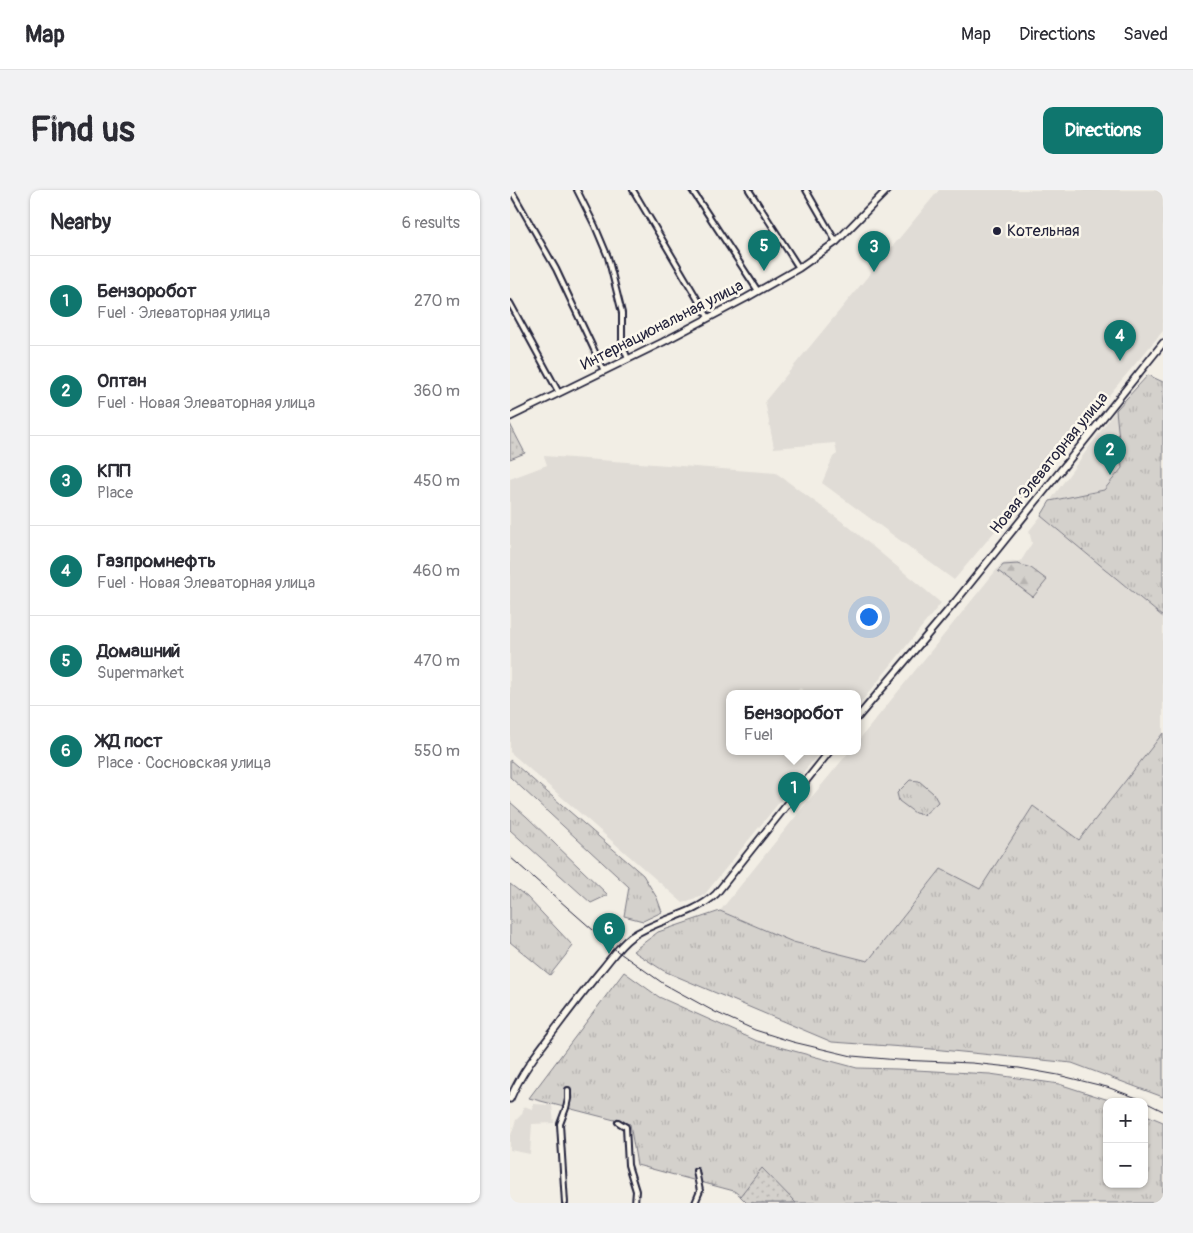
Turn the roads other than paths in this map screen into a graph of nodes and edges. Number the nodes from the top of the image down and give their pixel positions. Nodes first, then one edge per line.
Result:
1 (511, 190) edge
2 (577, 190) edge
3 (633, 190) edge
4 (692, 190) edge
5 (749, 190) edge
6 (806, 190) edge
7 (887, 190) edge
8 (836, 242) junction
9 (799, 268) junction
10 (758, 291) junction
11 (510, 303) edge
12 (708, 317) junction
13 (1163, 343) edge
14 (628, 359) junction
15 (604, 371) junction
16 (559, 393) junction
17 (510, 417) edge
18 (861, 713) edge
19 (827, 755) edge
20 (568, 1090) dead end
21 (510, 1099) edge
22 (618, 1122) dead end
23 (696, 1171) dead end
24 (565, 1203) edge
25 (635, 1203) edge
26 (695, 1203) edge

1 - 15 street
2 - 14 street
3 - 12 street
4 - 10 street
5 - 9 street
6 - 8 street
7 - 8 main road, Интернациональная улица
8 - 9 main road, Интернациональная улица
9 - 10 main road, Интернациональная улица
10 - 12 main road, Интернациональная улица
11 - 16 street
12 - 14 main road, Интернациональная улица
13 - 18 main road, Новая Элеваторная улица
14 - 15 main road, Интернациональная улица
15 - 16 main road, Интернациональная улица
16 - 17 main road, Интернациональная улица
19 - 21 main road
20 - 24 street
22 - 25 street
23 - 26 street

